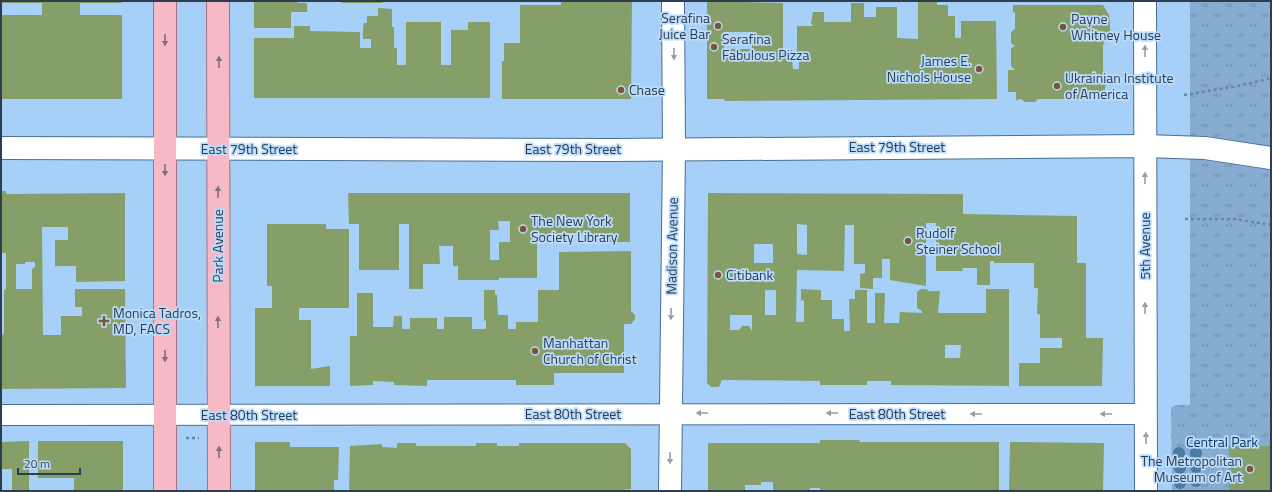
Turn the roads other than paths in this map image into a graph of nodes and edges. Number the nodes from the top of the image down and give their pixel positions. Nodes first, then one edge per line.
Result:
1 (165, 1) edge
2 (218, 1) edge
3 (673, 1) edge
4 (1146, 1) edge
5 (1145, 146) junction
6 (1, 148) edge
7 (165, 149) junction
8 (218, 149) junction
9 (674, 149) junction
10 (1271, 158) edge
11 (670, 413) junction
12 (1146, 414) junction
13 (1, 415) edge
14 (165, 415) junction
15 (219, 415) junction
16 (165, 491) edge
17 (219, 491) edge
18 (670, 491) edge
19 (1146, 491) edge

1 -> 7 main road
8 -> 2 main road, Park Avenue
3 -> 9 main road, Madison Avenue
5 -> 4 main road, 5th Avenue
5 - 9 main road, East 79th Street
5 - 10 main road, East 79th Street
12 -> 5 main road, 5th Avenue
6 - 7 main road, East 79th Street
7 - 8 main road, East 79th Street
7 -> 14 main road
8 - 9 main road, East 79th Street
15 -> 8 main road, Park Avenue
9 -> 11 main road, Madison Avenue
12 -> 11 street, East 80th Street
11 - 15 street, East 80th Street
11 -> 18 main road, Madison Avenue
19 -> 12 main road, 5th Avenue
13 - 14 street, East 80th Street
14 - 15 street, East 80th Street
14 - 16 main road
17 -> 15 main road, Park Avenue

